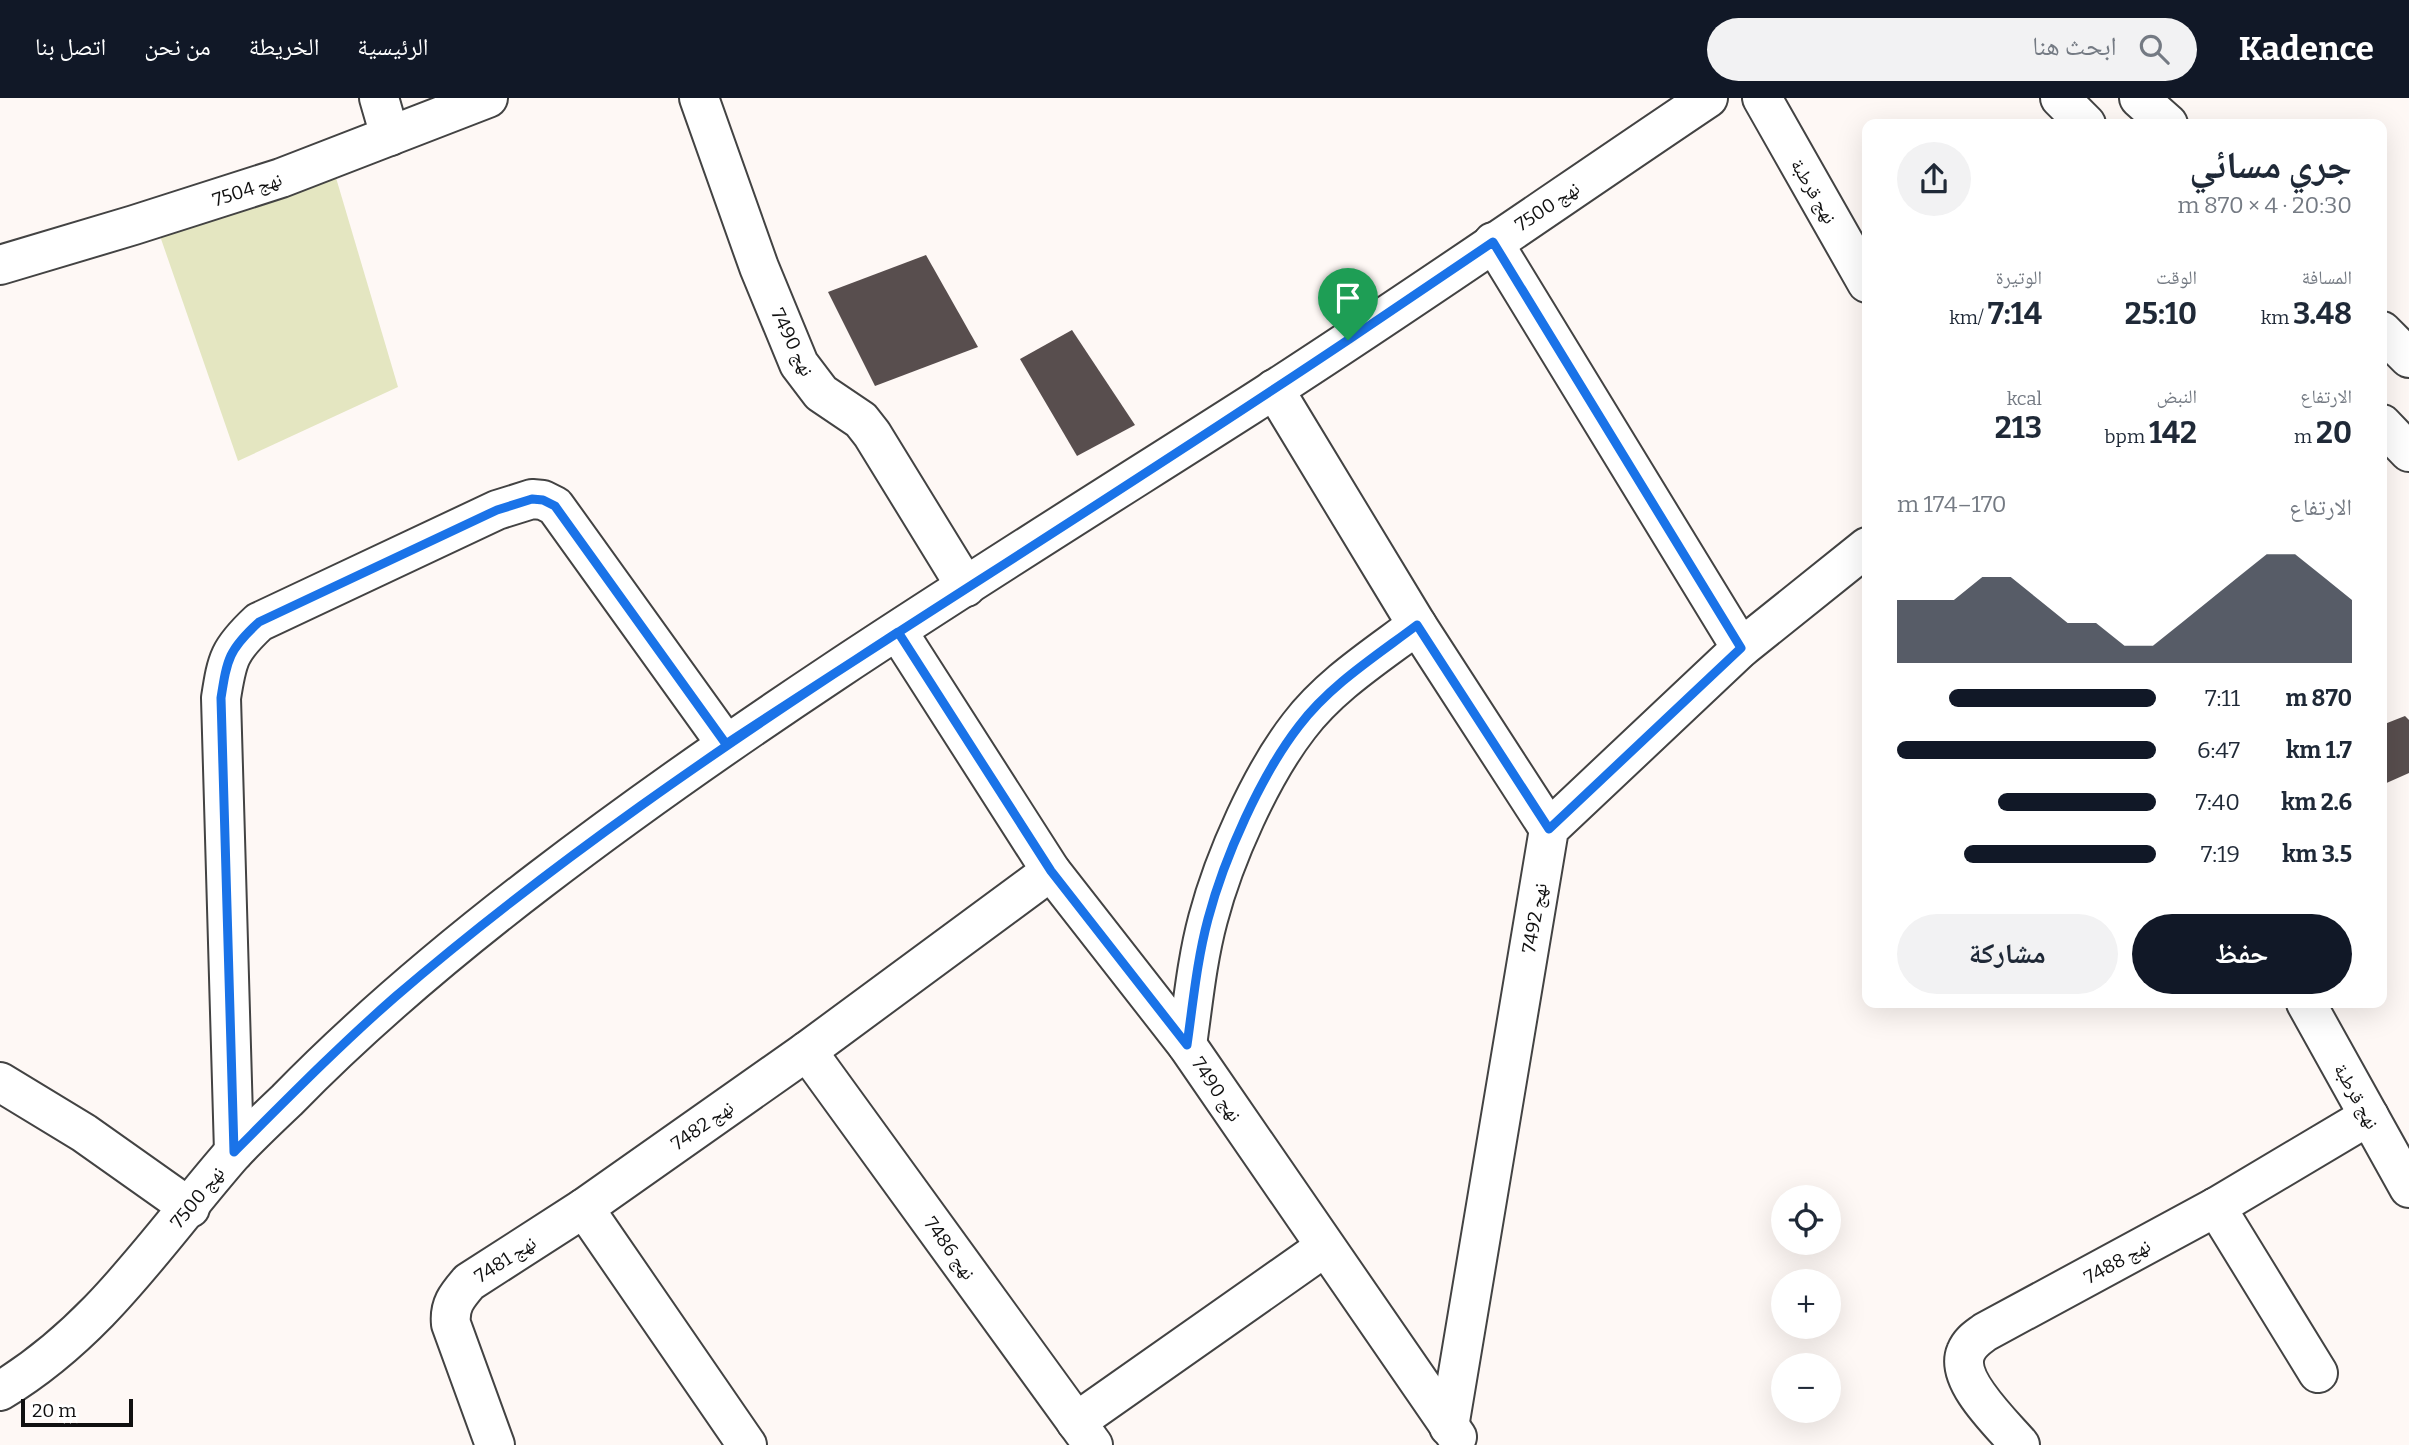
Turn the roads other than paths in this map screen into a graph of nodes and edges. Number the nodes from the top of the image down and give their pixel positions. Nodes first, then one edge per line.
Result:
1 (379, 98) edge
2 (488, 98) edge
3 (699, 98) edge
4 (1709, 98) edge
5 (1762, 98) edge
6 (2060, 98) edge
7 (2139, 98) edge
8 (2081, 119) edge
9 (2162, 119) edge
10 (390, 136) junction
11 (1493, 242) junction
12 (0, 265) edge
13 (1862, 274) edge
14 (2387, 336) edge
15 (2409, 358) edge
16 (1274, 389) junction
17 (2387, 430) edge
18 (2409, 452) edge
19 (1862, 551) edge
20 (966, 587) junction
21 (1417, 625) junction
22 (898, 632) junction
23 (1741, 648) junction
24 (726, 744) junction
25 (1549, 829) junction
26 (1051, 871) junction
27 (2309, 1008) edge
28 (1187, 1045) junction
29 (807, 1051) junction
30 (0, 1082) edge
31 (2369, 1116) junction
32 (234, 1152) junction
33 (2409, 1188) edge
34 (2216, 1207) junction
35 (190, 1208) junction
36 (584, 1209) junction
37 (1325, 1247) junction
38 (2318, 1374) dead end
39 (0, 1391) edge
40 (1085, 1433) edge
41 (1456, 1436) edge
42 (495, 1445) edge
43 (747, 1445) edge
44 (2020, 1445) edge

1 - 10 street
2 - 10 street, نهج 7504
3 - 20 street, نهج 7490
4 - 11 street, نهج 7500
5 - 13 street, نهج قرطبة
6 - 8 street
7 - 9 street
10 - 12 street, نهج 7504
11 - 16 street, نهج 7500
11 - 23 street
14 - 15 street
16 - 20 street, نهج 7500
16 - 21 street
17 - 18 street
19 - 23 street
20 - 22 street, نهج 7500
21 - 25 street
21 - 28 street
22 - 24 street, نهج 7500
22 - 26 street, نهج 7490
23 - 25 street
24 - 32 street, نهج 7500
24 - 32 street
25 - 41 street, نهج 7492
26 - 28 street, نهج 7490
26 - 29 street, نهج 7482
27 - 31 street, نهج قرطبة
28 - 37 street, نهج 7490
29 - 36 street, نهج 7482
29 - 40 street, نهج 7486
30 - 35 street
31 - 33 street, نهج قرطبة
31 - 34 street, نهج 7488
32 - 35 street, نهج 7500
34 - 38 street
34 - 44 street, نهج 7488
35 - 39 street, نهج 7500
36 - 42 street, نهج 7481
36 - 43 street
37 - 40 street
37 - 41 street, نهج 7490

